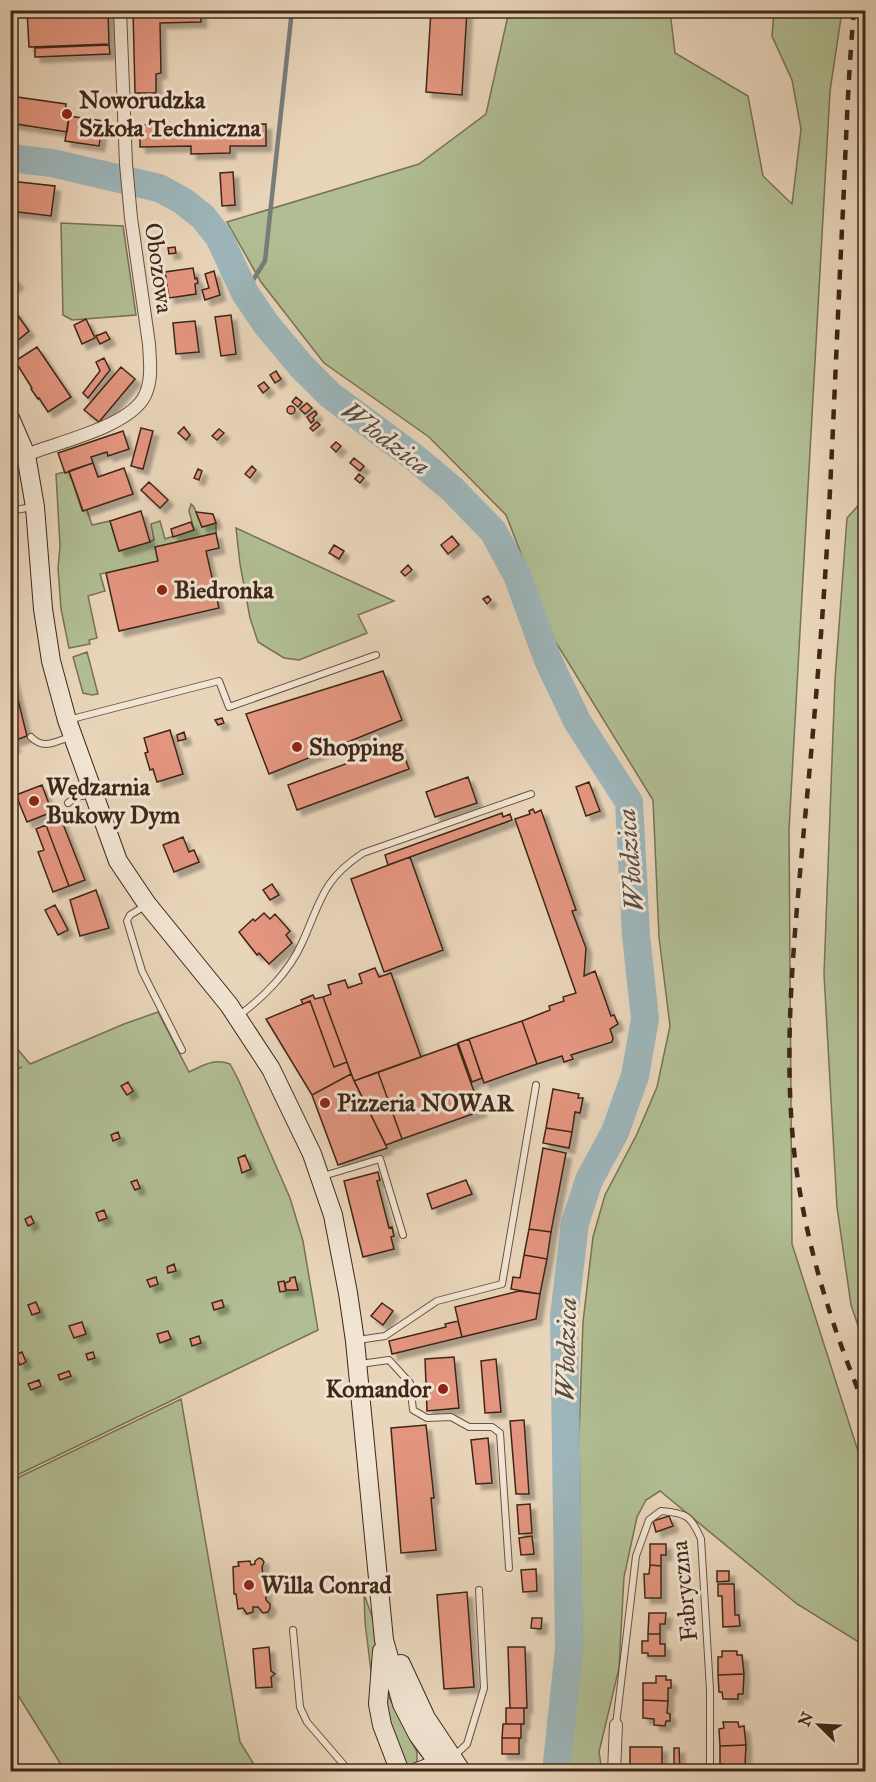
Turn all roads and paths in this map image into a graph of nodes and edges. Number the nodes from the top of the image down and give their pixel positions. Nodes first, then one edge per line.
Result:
1 (120, 10) edge
2 (10, 418) edge
3 (26, 455) junction
4 (35, 507) junction
5 (10, 511) edge
6 (376, 656) dead end
7 (70, 728) junction
8 (31, 737) dead end
9 (93, 794) junction
10 (531, 794) dead end
11 (68, 803) dead end
12 (147, 904) junction
13 (237, 1016) junction
14 (182, 1050) dead end
15 (536, 1085) dead end
16 (320, 1178) junction
17 (403, 1235) dead end
18 (355, 1341) junction
19 (358, 1365) junction
20 (509, 1568) dead end
21 (479, 1590) dead end
22 (380, 1600) junction
23 (293, 1630) dead end
24 (384, 1640) junction
25 (616, 1725) joint
26 (451, 1768) edge
27 (350, 1772) edge
28 (400, 1772) edge
29 (417, 1772) edge
30 (614, 1772) edge
31 (710, 1772) edge

1 - 3 street, Obozowa
2 - 3 street
3 - 4 street
4 - 5 lane
4 - 7 street
6 - 7 lane
7 - 8 lane
7 - 9 street
9 - 11 lane
9 - 12 street
10 - 13 lane
12 - 13 street
12 - 14 lane
13 - 16 street
15 - 18 lane
16 - 17 lane
16 - 18 street
18 - 19 street
19 - 20 lane
19 - 22 street
21 - 26 lane
22 - 24 street
22 - 26 street
23 - 27 lane
24 - 26 street
24 - 28 street
25 - 30 street
25 - 31 lane, Fabryczna
26 - 29 street

